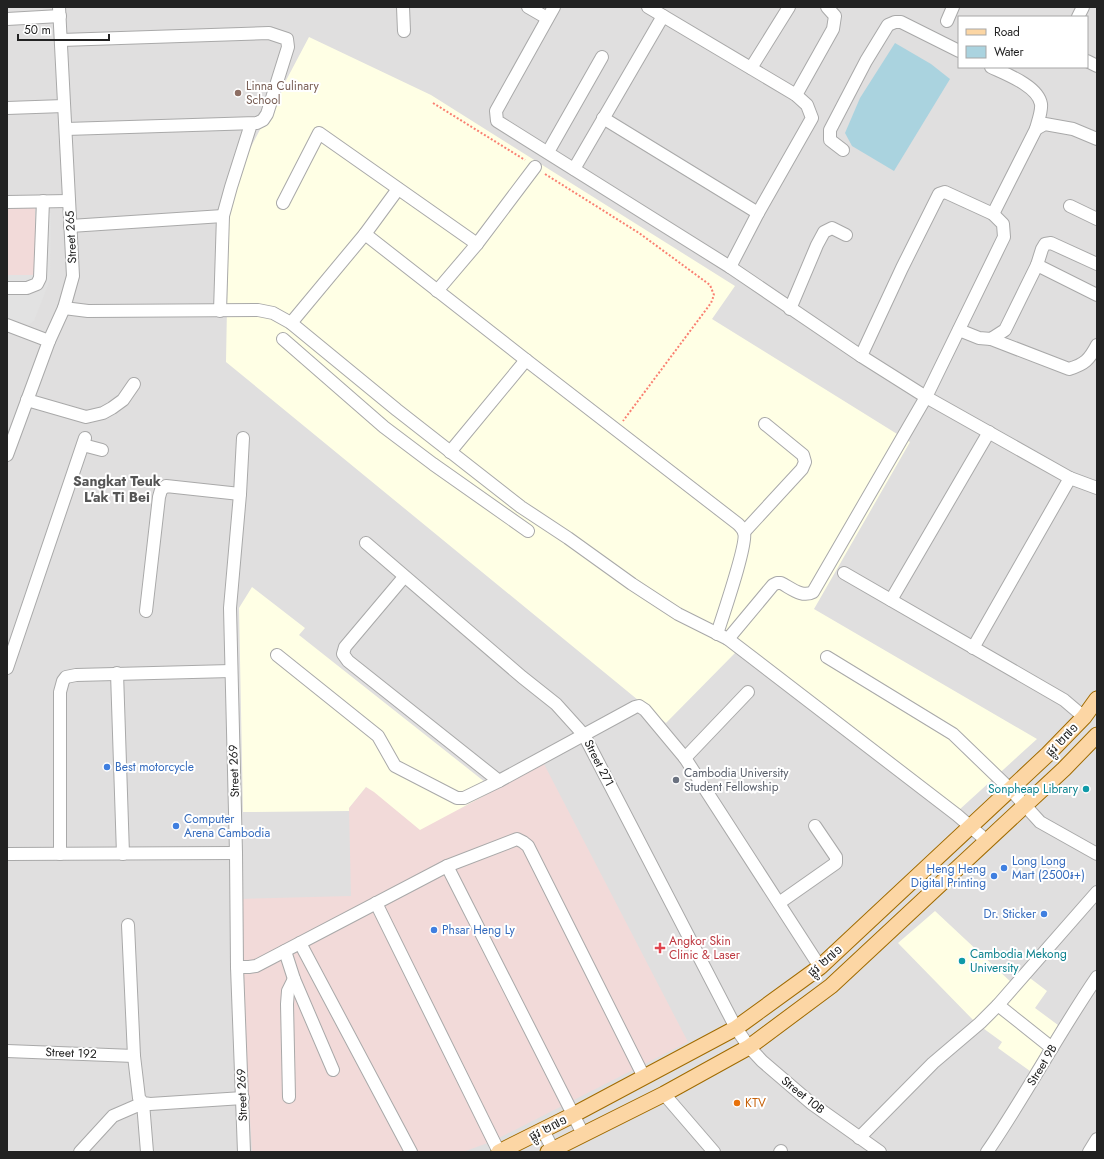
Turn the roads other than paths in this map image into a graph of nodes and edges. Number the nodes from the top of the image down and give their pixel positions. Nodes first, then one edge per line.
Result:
1 (404, 7) edge
2 (528, 7) edge
3 (554, 7) edge
4 (648, 7) edge
5 (789, 7) edge
6 (827, 7) edge
7 (953, 7) edge
8 (1083, 7) edge
9 (59, 12) edge
10 (663, 16) junction
11 (1078, 16) edge
12 (7, 18) edge
13 (547, 18) junction
14 (947, 21) dead end
15 (404, 30) dead end
16 (62, 40) junction
17 (958, 51) edge
18 (602, 57) dead end
19 (1088, 62) edge
20 (1097, 66) edge
21 (751, 68) junction
22 (993, 68) edge
23 (796, 95) junction
24 (64, 106) junction
25 (7, 108) edge
26 (603, 118) junction
27 (251, 124) junction
28 (66, 129) junction
29 (1036, 129) junction
30 (1097, 139) edge
31 (843, 150) dead end
32 (548, 152) junction
33 (536, 167) road end
34 (574, 169) junction
35 (398, 189) junction
36 (43, 201) junction
37 (7, 202) edge
38 (69, 202) junction
39 (283, 203) dead end
40 (1070, 206) dead end
41 (758, 214) junction
42 (993, 214) junction
43 (223, 216) junction
44 (1097, 219) edge
45 (70, 226) junction
46 (365, 234) junction
47 (846, 235) dead end
48 (477, 244) junction
49 (1097, 264) edge
50 (1037, 265) junction
51 (730, 267) junction
52 (7, 288) edge
53 (437, 291) junction
54 (1097, 295) edge
55 (64, 308) junction
56 (790, 308) junction
57 (220, 311) junction
58 (291, 323) junction
59 (7, 325) edge
60 (959, 330) junction
61 (283, 339) dead end
62 (991, 339) junction
63 (49, 340) junction
64 (1097, 345) edge
65 (861, 356) junction
66 (526, 360) junction
67 (134, 384) dead end
68 (926, 397) junction
69 (27, 400) junction
70 (397, 410) junction
71 (764, 424) dead end
72 (12, 425) edge
73 (384, 427) junction
74 (989, 432) junction
75 (243, 438) dead end
76 (102, 450) dead end
77 (450, 452) junction
78 (7, 455) edge
79 (1070, 478) junction
80 (1097, 488) edge
81 (240, 494) junction
82 (528, 531) dead end
83 (744, 532) junction
84 (366, 543) dead end
85 (844, 573) dead end
86 (404, 577) junction
87 (891, 600) junction
88 (146, 611) dead end
89 (717, 634) junction
90 (728, 639) junction
91 (973, 648) junction
92 (277, 655) dead end
93 (828, 657) dead end
94 (7, 668) edge
95 (231, 671) junction
96 (117, 673) junction
97 (748, 692) dead end
98 (1097, 699) edge
99 (1084, 717) junction
100 (584, 735) junction
101 (1097, 735) edge
102 (685, 758) junction
103 (499, 781) junction
104 (1011, 790) junction
105 (1025, 806) junction
106 (815, 826) dead end
107 (971, 826) junction
108 (987, 841) junction
109 (236, 853) junction
110 (7, 854) edge
111 (60, 854) junction
112 (123, 854) junction
113 (1097, 854) edge
114 (447, 866) junction
115 (1097, 892) edge
116 (376, 903) junction
117 (779, 903) junction
118 (128, 925) dead end
119 (300, 943) junction
120 (285, 951) junction
121 (238, 967) junction
122 (820, 967) junction
123 (1097, 977) edge
124 (294, 979) junction
125 (998, 1005) junction
126 (736, 1028) junction
127 (749, 1047) junction
128 (1052, 1048) junction
129 (7, 1051) edge
130 (134, 1056) junction
131 (333, 1070) dead end
132 (644, 1077) junction
133 (664, 1094) junction
134 (289, 1097) dead end
135 (243, 1098) junction
136 (143, 1103) junction
137 (573, 1115) junction
138 (543, 1130) junction
139 (583, 1134) junction
140 (859, 1138) junction
141 (1097, 1139) edge
142 (552, 1151) edge
143 (80, 1152) edge
144 (147, 1152) edge
145 (244, 1152) edge
146 (411, 1152) edge
147 (499, 1152) edge
148 (714, 1152) edge
149 (880, 1152) edge
150 (987, 1152) edge
151 (1089, 1152) edge

1 - 15 street
2 - 13 street
3 - 13 street
4 - 10 street
5 - 21 street
6 - 23 street
7 - 14 street
8 - 11 street
9 - 12 street
9 - 16 street, Street 265
10 - 21 street
10 - 26 street
13 - 32 street
16 - 24 street, Street 265
16 - 27 street
17 - 31 street
18 - 32 street
19 - 20 street
21 - 23 street
22 - 29 street
23 - 41 street
24 - 25 street
24 - 28 street, Street 265
26 - 34 street
26 - 41 street
27 - 28 street
27 - 43 street
28 - 38 street, Street 265
29 - 30 street
29 - 42 street
32 - 34 street
33 - 48 street
34 - 51 street
35 - 39 street
35 - 46 street
35 - 48 street
36 - 37 street
36 - 38 street
36 - 52 street
38 - 45 street, Street 265
40 - 44 street
41 - 51 street
42 - 60 street
42 - 65 street
43 - 45 street
43 - 57 street
45 - 55 street, Street 265
46 - 53 street
46 - 58 street
47 - 56 street
48 - 53 street
49 - 50 street
50 - 54 street
50 - 62 street
51 - 56 street
53 - 66 street
55 - 57 street
55 - 63 street, Street 265
56 - 65 street
57 - 58 street
58 - 70 street
59 - 63 street
60 - 62 street
60 - 68 street
61 - 73 street
62 - 64 street
63 - 69 street, Street 265
65 - 68 street
66 - 77 street
66 - 83 street
67 - 69 street
68 - 74 street
68 - 90 street
69 - 72 street, Street 265
70 - 73 street
70 - 77 street
71 - 83 street
72 - 78 street, Street 265
73 - 82 street
74 - 79 street
74 - 87 street
75 - 81 street, Street 269
76 - 94 street
77 - 89 street
79 - 80 street
79 - 91 street
81 - 88 street
81 - 95 street, Street 269
83 - 89 street
84 - 86 street, Street 271
85 - 87 street
86 - 100 street, Street 271
86 - 103 street
87 - 91 street
89 - 90 street
90 - 107 street
91 - 99 street
92 - 103 street
93 - 104 street
95 - 96 street
95 - 109 street, Street 269
96 - 111 street
96 - 112 street
97 - 102 street
98 - 99 main road, ផ្លូវ ២៧១
99 - 104 main road, ផ្លូវ ២៧១
100 - 102 street
100 - 103 street
100 - 126 street, Street 271
101 - 105 main road, ផ្លូវ ២៧១
102 - 117 street
104 - 105 street
104 - 107 main road, ផ្លូវ ២៧១
105 - 108 main road, ផ្លូវ ២៧១
105 - 113 street
106 - 117 street
107 - 108 street
107 - 122 main road, ផ្លូវ ២៧១
108 - 127 main road, ផ្លូវ ២៧១
109 - 112 street
109 - 121 street, Street 269
110 - 111 street
111 - 112 street
114 - 116 street
114 - 132 street
114 - 137 street
115 - 125 street
116 - 119 street
116 - 147 street
117 - 122 street
118 - 130 street
119 - 120 street
119 - 146 street
120 - 121 street
120 - 124 street
121 - 135 street, Street 269
122 - 126 main road, ផ្លូវ ២៧១
123 - 128 street, Street 9B
124 - 131 street
124 - 134 street
125 - 128 street
125 - 140 street
126 - 127 street, Street 10B
126 - 132 main road, ផ្លូវ ២៧១
127 - 133 main road, ផ្លូវ ២៧១
127 - 140 street, Street 10B
128 - 150 street, Street 9B
129 - 130 street, Street 192
130 - 136 street
132 - 137 main road, ផ្លូវ ២៧១
133 - 139 main road, ផ្លូវ ២៧១
133 - 148 street
135 - 136 street
135 - 145 street, Street 269
136 - 143 street
136 - 144 street
137 - 138 main road, ផ្លូវ ២៧១
137 - 139 street
138 - 142 street
138 - 147 main road, ផ្លូវ ២៧១
139 - 142 main road, ផ្លូវ ២៧១
140 - 149 street, Street 10B
141 - 151 street

